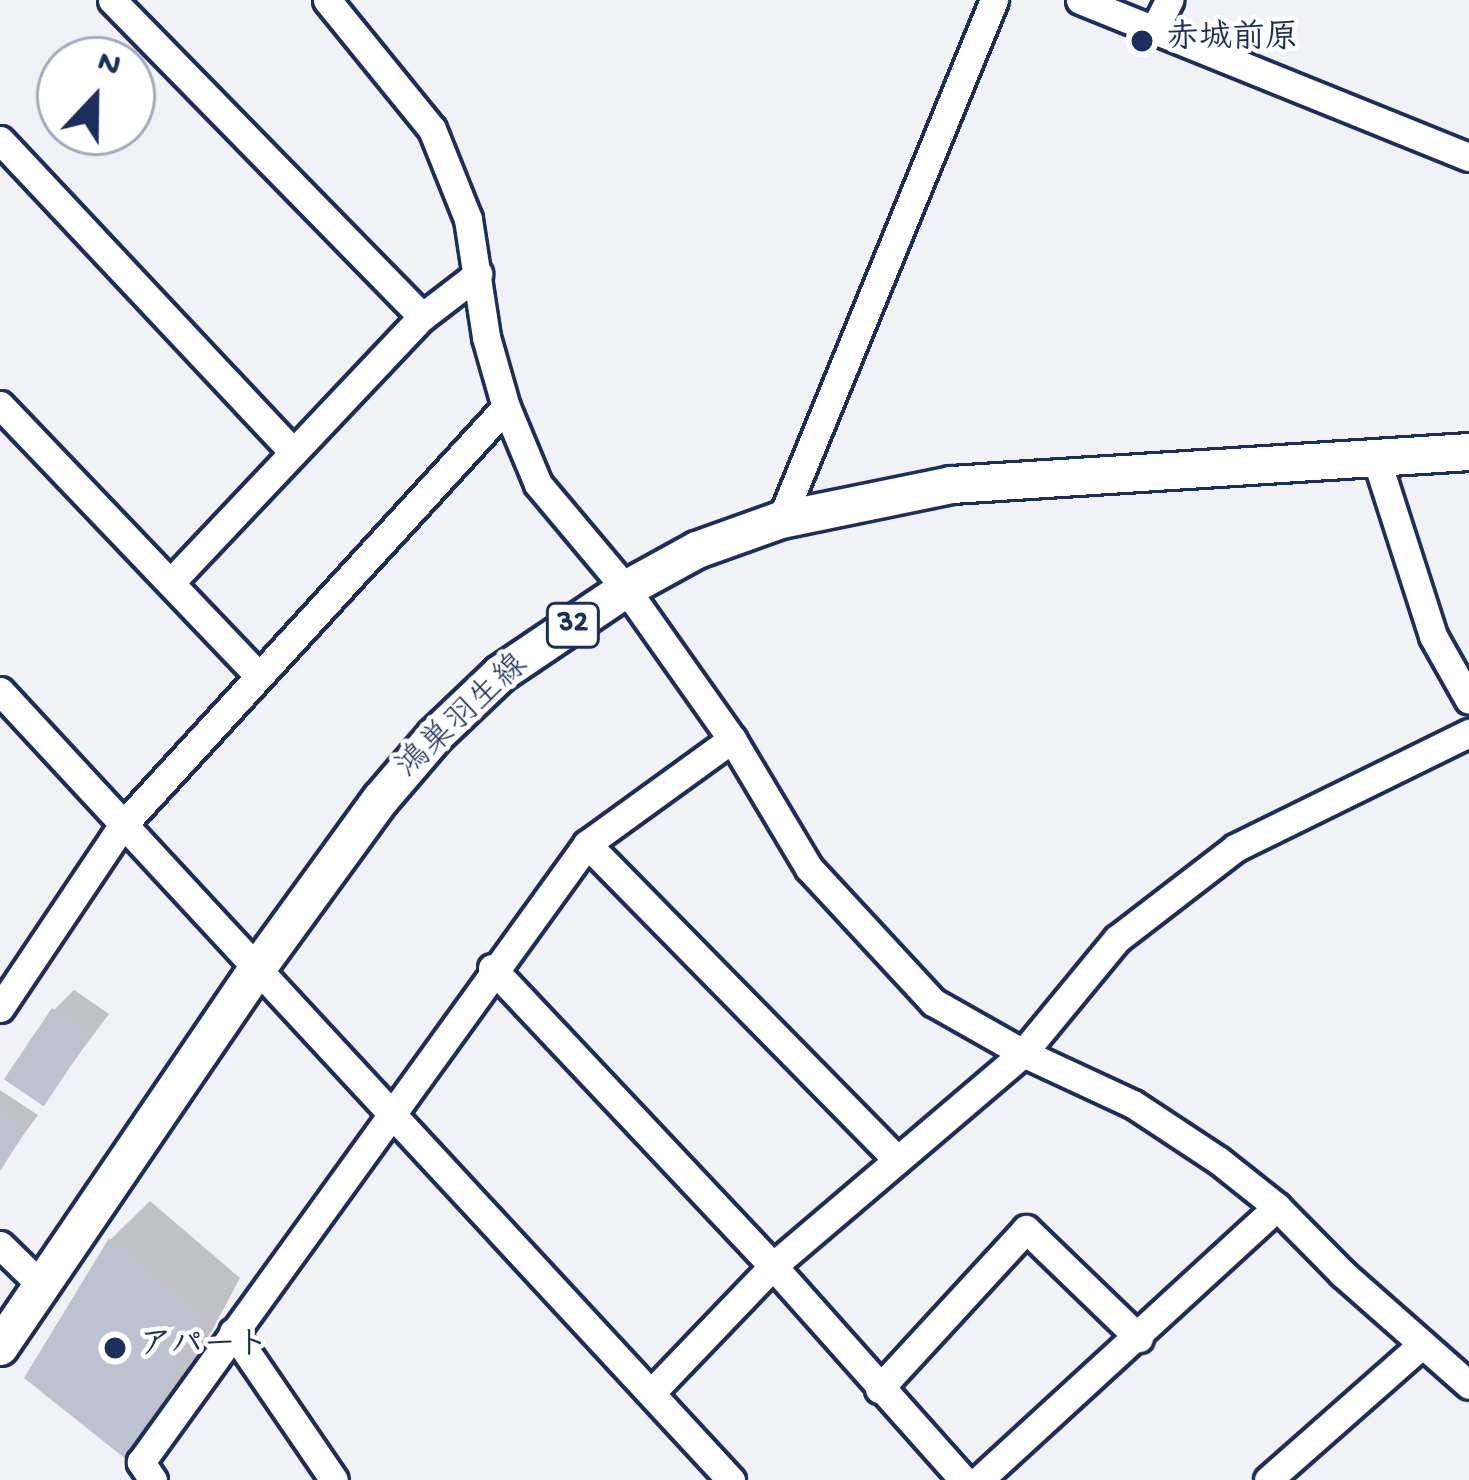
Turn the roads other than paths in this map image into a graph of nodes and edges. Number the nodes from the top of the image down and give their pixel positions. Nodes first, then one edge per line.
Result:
1 (112, 0) edge
2 (327, 0) edge
3 (994, 0) edge
4 (1080, 0) edge
5 (1169, 0) edge
6 (1154, 30) junction
7 (0, 140) edge
8 (1469, 157) edge
9 (478, 274) junction
10 (422, 317) junction
11 (0, 405) edge
12 (506, 406) junction
13 (291, 450) junction
14 (1469, 452) edge
15 (1376, 458) junction
16 (782, 520) junction
17 (172, 581) junction
18 (626, 589) junction
19 (259, 676) junction
20 (0, 692) edge
21 (1469, 700) edge
22 (1469, 734) edge
23 (732, 740) junction
24 (122, 826) junction
25 (586, 844) junction
26 (258, 968) junction
27 (492, 968) junction
28 (4, 991) edge
29 (1023, 1053) junction
30 (388, 1114) junction
31 (897, 1160) junction
32 (1277, 1208) junction
33 (0, 1245) edge
34 (773, 1266) junction
35 (42, 1286) junction
36 (233, 1332) junction
37 (1139, 1338) junction
38 (1422, 1344) junction
39 (0, 1347) edge
40 (1469, 1385) edge
41 (879, 1389) junction
42 (651, 1393) junction
43 (153, 1480) edge
44 (334, 1480) edge
45 (731, 1480) edge
46 (964, 1480) edge
47 (979, 1480) edge
48 (1268, 1480) edge

1 - 10 street
2 - 9 street
3 - 16 street
4 - 6 street
5 - 6 street
6 - 8 street
7 - 13 street
9 - 10 street
9 - 12 street
10 - 13 street
11 - 17 street
12 - 18 street
12 - 19 street
13 - 17 street
14 - 15 main road, 鴻巣羽生線 / 32
15 - 16 main road, 鴻巣羽生線 / 32
15 - 21 street
16 - 18 main road, 鴻巣羽生線 / 32
17 - 19 street
18 - 23 street
18 - 26 main road, 鴻巣羽生線 / 32
19 - 24 street
20 - 24 street
22 - 29 street
23 - 25 street
23 - 29 street
24 - 26 street
24 - 28 street
25 - 27 street
25 - 31 street
26 - 30 street
26 - 35 main road, 鴻巣羽生線 / 32
27 - 30 street
27 - 34 street
29 - 31 street
29 - 32 street
30 - 36 street
30 - 42 street
31 - 34 street
32 - 37 street
32 - 38 street
33 - 35 street
34 - 41 street
34 - 42 street
35 - 39 main road, 鴻巣羽生線 / 32
36 - 43 street
36 - 44 street
37 - 41 street
37 - 47 street
38 - 40 street
38 - 48 street
41 - 46 street
42 - 45 street

